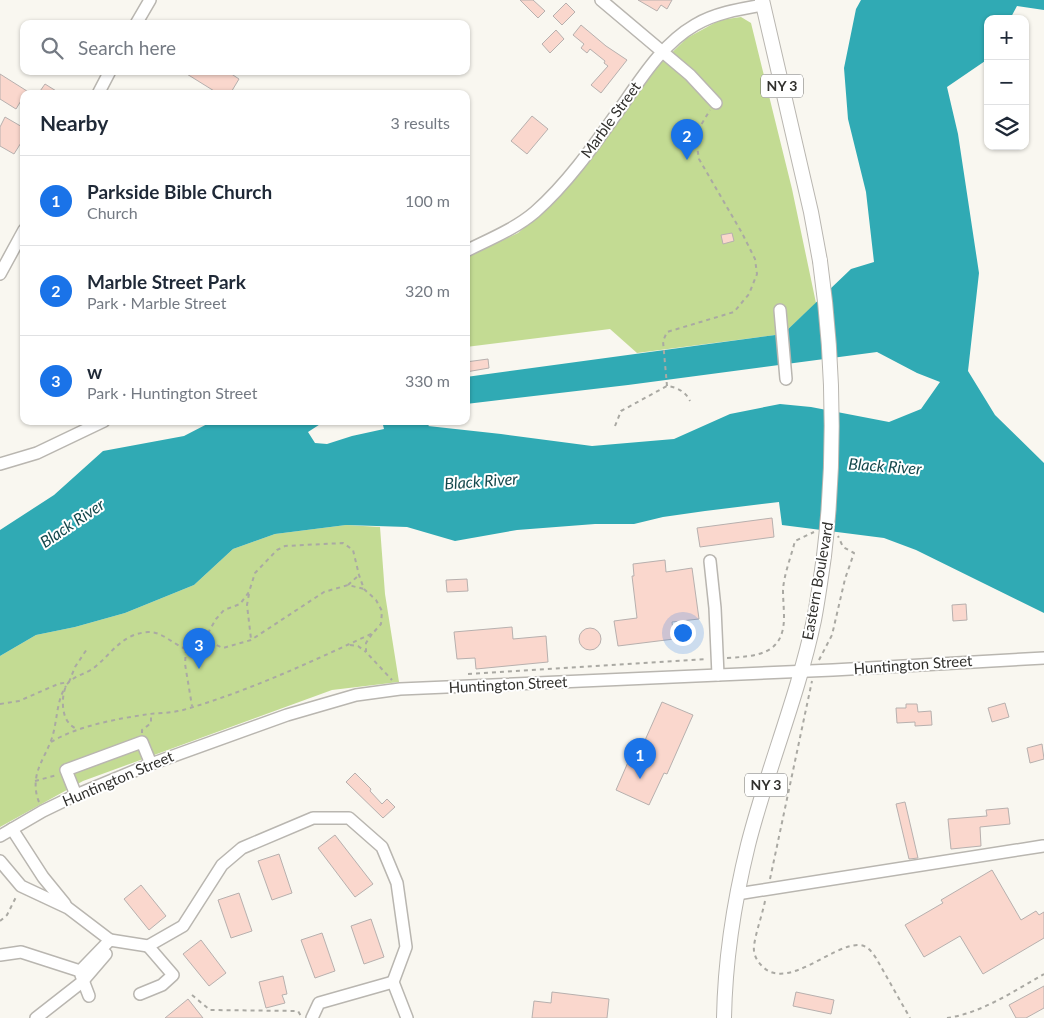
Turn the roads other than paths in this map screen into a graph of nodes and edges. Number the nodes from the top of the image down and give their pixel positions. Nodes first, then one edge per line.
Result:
1 (150, 0) edge
2 (601, 0) edge
3 (763, 3) edge
4 (138, 20) edge
5 (663, 52) junction
6 (108, 75) edge
7 (100, 90) edge
8 (716, 103) road end
9 (20, 237) edge
10 (470, 249) edge
11 (0, 274) edge
12 (780, 310) dead end
13 (786, 378) dead end
14 (96, 425) edge
15 (0, 464) edge
16 (710, 561) dead end
17 (1044, 658) edge
18 (800, 672) junction
19 (718, 675) junction
20 (151, 764) junction
21 (76, 795) junction
22 (12, 829) junction
23 (0, 836) edge
24 (1043, 846) edge
25 (0, 861) edge
26 (737, 894) junction
27 (68, 908) junction
28 (113, 941) junction
29 (148, 946) junction
30 (0, 955) edge
31 (81, 977) junction
32 (393, 982) junction
33 (140, 994) dead end
34 (89, 996) dead end
35 (36, 1018) edge
36 (312, 1018) edge
37 (407, 1018) edge
38 (724, 1018) edge

1 - 4 street
2 - 5 street
3 - 5 street, Marble Street
3 - 18 main road, Eastern Boulevard / NY 3, bridge
5 - 8 street
5 - 10 street, Marble Street
6 - 7 street
9 - 11 street
12 - 13 street
14 - 15 street
16 - 19 street
17 - 18 street, Huntington Street
18 - 19 street, Huntington Street
18 - 26 main road, Eastern Boulevard / NY 3
19 - 20 street, Huntington Street
20 - 21 street, Huntington Street
20 - 21 street
21 - 22 street, Huntington Street
22 - 23 street, Huntington Street
22 - 27 street
24 - 26 street
25 - 27 street
26 - 38 main road, Eastern Boulevard / NY 3
27 - 28 street
28 - 29 street
28 - 31 street
29 - 32 street
29 - 33 street
30 - 31 street
31 - 34 street
31 - 35 street
32 - 36 street
32 - 37 street

